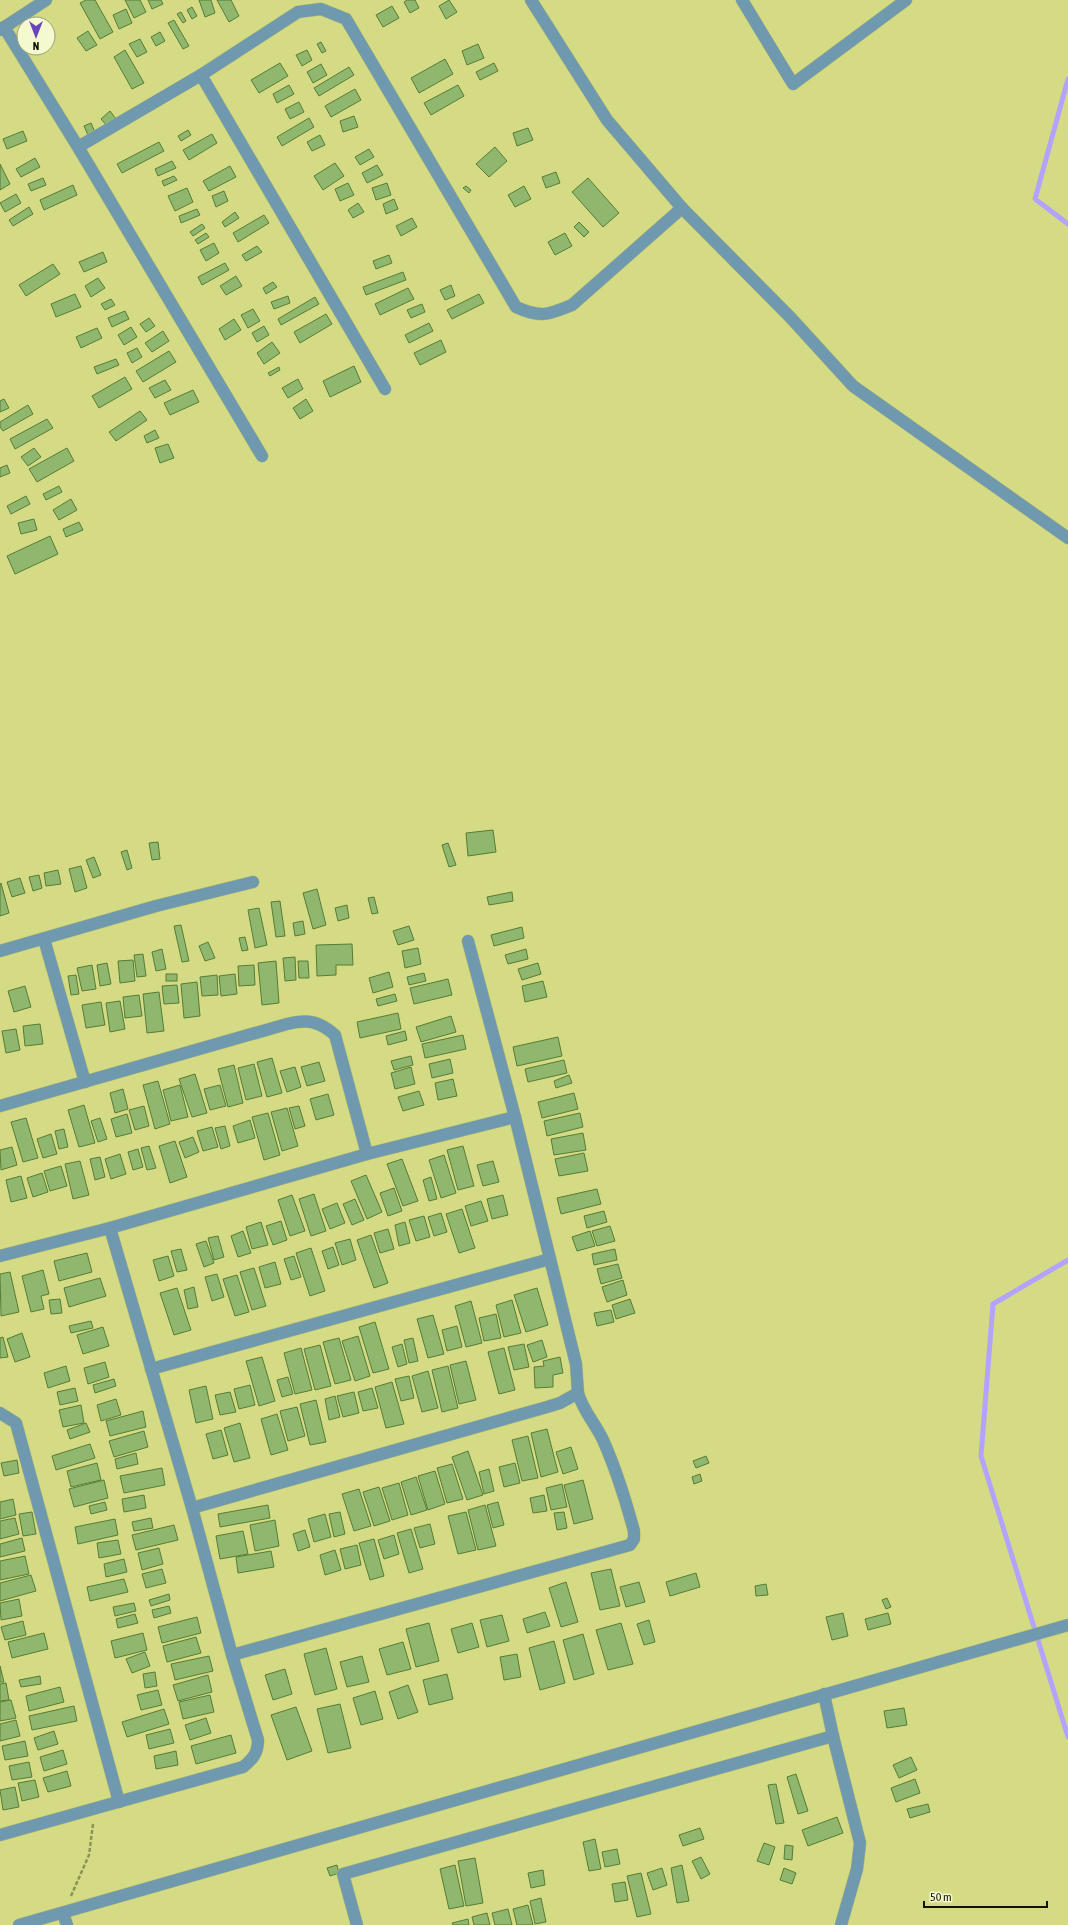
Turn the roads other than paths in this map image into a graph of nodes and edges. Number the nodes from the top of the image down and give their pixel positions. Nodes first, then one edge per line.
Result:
1 (46, 0) edge
2 (530, 0) edge
3 (742, 0) edge
4 (906, 0) edge
5 (2, 28) edge
6 (201, 75) junction
7 (78, 146) junction
8 (682, 208) junction
9 (385, 389) dead end
10 (262, 456) dead end
11 (1068, 538) edge
12 (252, 882) dead end
13 (44, 939) junction
14 (468, 941) dead end
15 (0, 951) edge
16 (85, 1082) junction
17 (0, 1106) edge
18 (515, 1117) junction
19 (367, 1154) junction
20 (110, 1228) junction
21 (0, 1256) edge
22 (550, 1259) junction
23 (151, 1369) junction
24 (578, 1394) junction
25 (0, 1413) edge
26 (192, 1508) junction
27 (1068, 1625) edge
28 (232, 1655) junction
29 (824, 1694) junction
30 (833, 1736) junction
31 (119, 1802) junction
32 (0, 1835) edge
33 (63, 1913) junction
34 (19, 1925) edge
35 (66, 1925) edge
36 (357, 1925) edge
37 (841, 1925) edge

1 - 5 street
2 - 8 street
3 - 4 street
5 - 7 street
6 - 7 street
6 - 8 street
6 - 9 street
7 - 10 street
8 - 11 street
12 - 13 street
13 - 15 street
13 - 16 street
14 - 18 street
16 - 17 street
16 - 19 street
18 - 19 street
18 - 22 street
19 - 20 street
20 - 21 street
20 - 23 street
22 - 23 street
22 - 24 street
23 - 26 street
24 - 26 street
24 - 28 street
25 - 31 street
26 - 28 street
27 - 29 street
28 - 31 street
29 - 30 street
29 - 33 street
30 - 36 street
30 - 37 street
31 - 32 street
33 - 34 street
33 - 35 street

